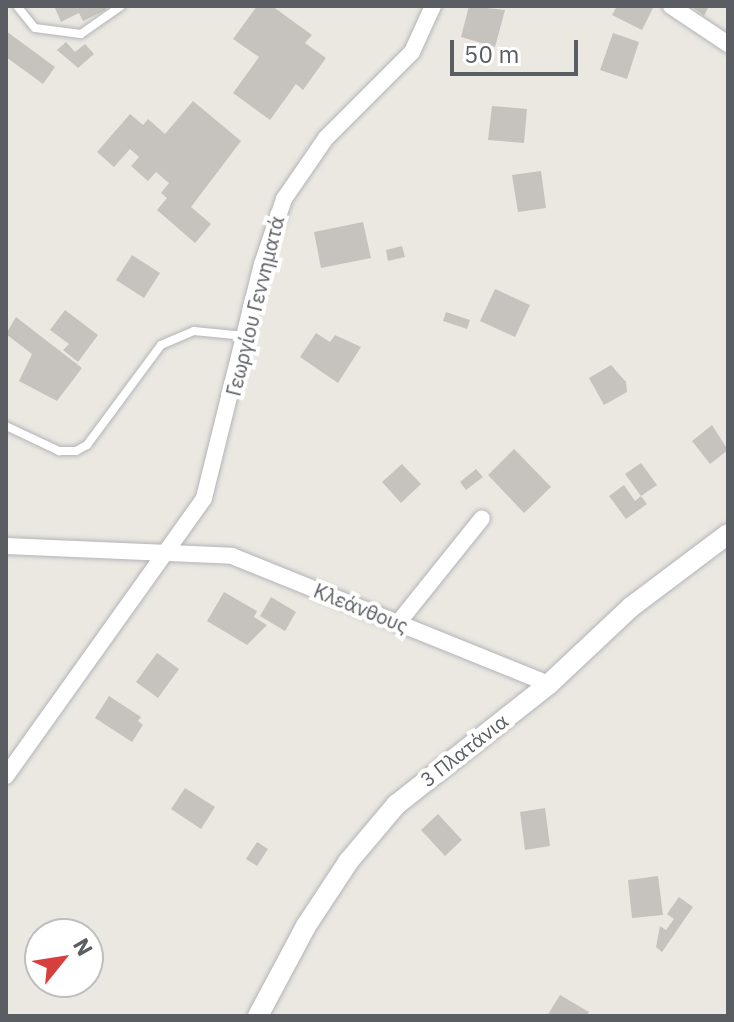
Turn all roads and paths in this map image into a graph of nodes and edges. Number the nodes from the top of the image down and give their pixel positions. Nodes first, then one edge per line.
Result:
1 (17, 6) edge
2 (121, 6) edge
3 (433, 6) edge
4 (671, 6) edge
5 (728, 44) edge
6 (246, 336) junction
7 (6, 426) edge
8 (482, 518) dead end
9 (728, 534) edge
10 (6, 546) edge
11 (168, 551) junction
12 (398, 623) junction
13 (549, 684) junction
14 (6, 776) edge
15 (258, 1016) edge

1 - 2 lane
3 - 6 street, Γεωργίου Γεννηματά
4 - 5 street
6 - 7 lane
6 - 11 street, Γεωργίου Γεννηματά
8 - 12 street
9 - 13 street, 3 Πλατάνια
10 - 11 street, Κλεάνθους
11 - 12 street, Κλεάνθους
11 - 14 street, Γεωργίου Γεννηματά
12 - 13 street, Κλεάνθους
13 - 15 street, 3 Πλατάνια

